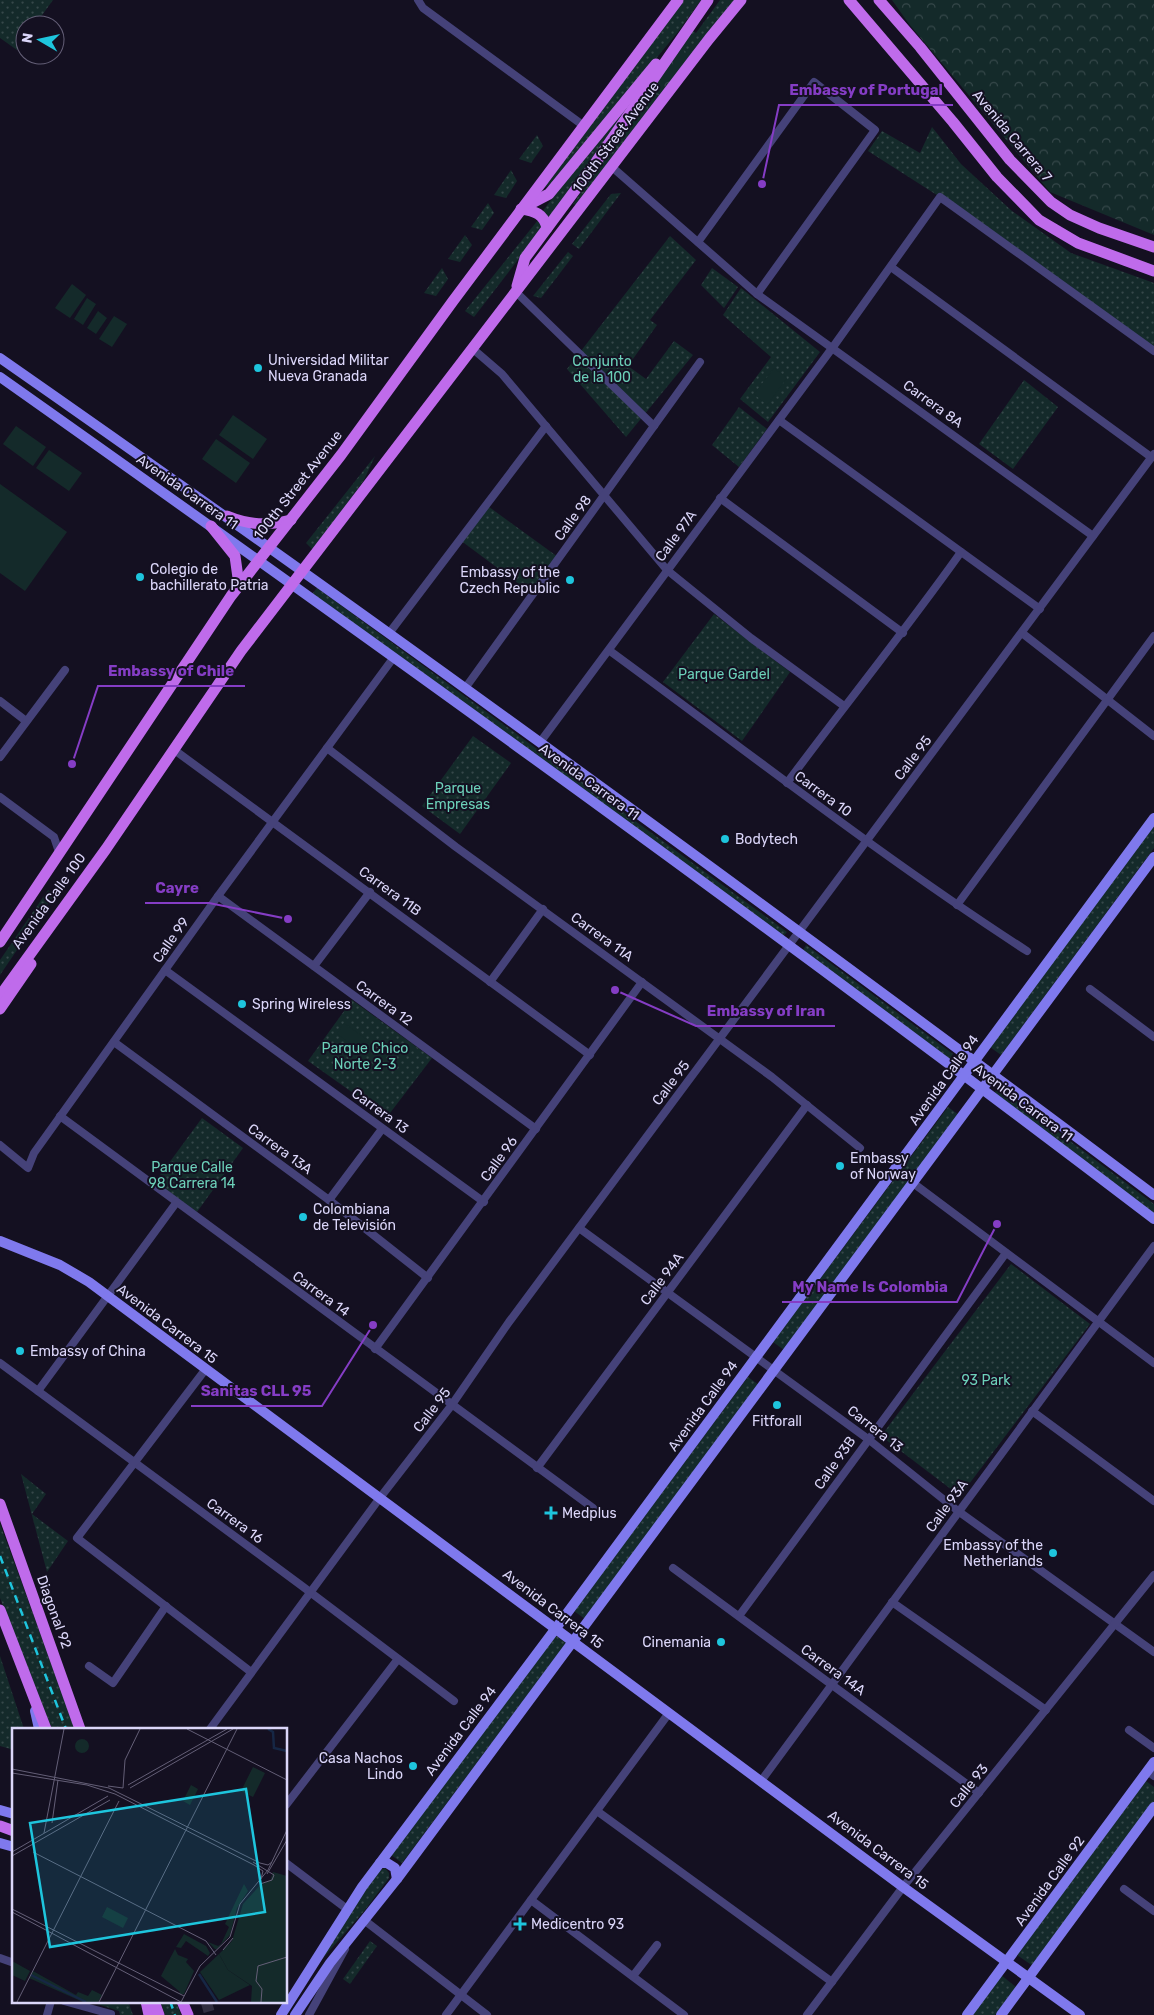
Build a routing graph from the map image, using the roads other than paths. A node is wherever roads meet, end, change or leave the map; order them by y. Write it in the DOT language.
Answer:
graph roads {
  1 [pos="418,0"];
  2 [pos="678,0"];
  3 [pos="708,0"];
  4 [pos="741,0"];
  5 [pos="849,0"];
  6 [pos="883,2"];
  7 [pos="690,25"];
  8 [pos="584,126"];
  9 [pos="612,167"];
  10 [pos="564,206"];
  11 [pos="521,209"];
  12 [pos="547,228"];
  13 [pos="563,231"];
  14 [pos="698,242"];
  15 [pos="1154,246"];
  16 [pos="891,267"];
  17 [pos="1154,271"];
  18 [pos="516,292"];
  19 [pos="757,294"];
  20 [pos="833,347"];
  21 [pos="473,349"];
  22 [pos="1154,351"];
  23 [pos="0,358"];
  24 [pos="700,362"];
  25 [pos="0,377"];
  26 [pos="779,420"];
  27 [pos="546,426"];
  28 [pos="654,426"];
  29 [pos="1153,456"];
  30 [pos="604,496"];
  31 [pos="720,498"];
  32 [pos="227,516"];
  33 [pos="291,520"];
  34 [pos="211,526"];
  35 [pos="1094,536"];
  36 [pos="269,547"];
  37 [pos="961,552"];
  38 [pos="259,560"];
  39 [pos="303,570"];
  40 [pos="667,570"];
  41 [pos="293,584"];
  42 [pos="239,585"];
  43 [pos="1040,610"];
  44 [pos="390,632"];
  45 [pos="1022,633"];
  46 [pos="902,634"];
  47 [pos="1154,636"];
  48 [pos="610,651"];
  49 [pos="394,657"];
  50 [pos="65,670"];
  51 [pos="466,687"];
  52 [pos="1107,700"];
  53 [pos="0,701"];
  54 [pos="844,706"];
  55 [pos="26,721"];
  56 [pos="1154,736"];
  57 [pos="541,741"];
  58 [pos="327,748"];
  59 [pos="173,749"];
  60 [pos="0,757"];
  61 [pos="787,783"];
  62 [pos="0,797"];
  63 [pos="1154,818"];
  64 [pos="274,821"];
  65 [pos="867,840"];
  66 [pos="59,844"];
  67 [pos="106,849"];
  68 [pos="1154,856"];
  69 [pos="370,892"];
  70 [pos="218,896"];
  71 [pos="957,905"];
  72 [pos="543,909"];
  73 [pos="799,931"];
  74 [pos="2,939"];
  75 [pos="788,946"];
  76 [pos="1028,951"];
  77 [pos="314,966"];
  78 [pos="165,970"];
  79 [pos="490,982"];
  80 [pos="642,982"];
  81 [pos="1090,989"];
  82 [pos="0,996"];
  83 [pos="0,1009"];
  84 [pos="1154,1037"];
  85 [pos="719,1040"];
  86 [pos="114,1042"];
  87 [pos="590,1055"];
  88 [pos="975,1061"];
  89 [pos="993,1074"];
  90 [pos="964,1075"];
  91 [pos="982,1088"];
  92 [pos="807,1105"];
  93 [pos="60,1116"];
  94 [pos="382,1129"];
  95 [pos="536,1129"];
  96 [pos="0,1145"];
  97 [pos="860,1148"];
  98 [pos="912,1183"];
  99 [pos="1154,1195"];
  100 [pos="329,1200"];
  101 [pos="484,1202"];
  102 [pos="176,1204"];
  103 [pos="1154,1219"];
  104 [pos="579,1228"];
  105 [pos="0,1241"];
  106 [pos="1154,1246"];
  107 [pos="1006,1253"];
  108 [pos="428,1278"];
  109 [pos="668,1292"];
  110 [pos="108,1296"];
  111 [pos="1098,1321"];
  112 [pos="375,1350"];
  113 [pos="757,1356"];
  114 [pos="0,1363"];
  115 [pos="1154,1363"];
  116 [pos="205,1370"];
  117 [pos="775,1370"];
  118 [pos="38,1391"];
  119 [pos="452,1406"];
  120 [pos="1032,1411"];
  121 [pos="868,1439"];
  122 [pos="135,1463"];
  123 [pos="536,1468"];
  124 [pos="379,1498"];
  125 [pos="1154,1500"];
  126 [pos="0,1504"];
  127 [pos="593,1508"];
  128 [pos="958,1511"];
  129 [pos="673,1568"];
  130 [pos="1154,1575"];
  131 [pos="310,1592"];
  132 [pos="892,1602"];
  133 [pos="166,1606"];
  134 [pos="0,1610"];
  135 [pos="739,1616"];
  136 [pos="1115,1624"];
  137 [pos="556,1628"];
  138 [pos="574,1642"];
  139 [pos="1154,1652"];
  140 [pos="398,1658"];
  141 [pos="89,1666"];
  142 [pos="252,1672"];
  143 [pos="831,1684"];
  144 [pos="64,1685"];
  145 [pos="33,1697"];
  146 [pos="454,1701"];
  147 [pos="1046,1710"];
  148 [pos="669,1713"];
  149 [pos="39,1728"];
  150 [pos="46,1728"];
  151 [pos="80,1728"];
  152 [pos="88,1728"];
  153 [pos="211,1728"];
  154 [pos="1129,1730"];
  155 [pos="1154,1748"];
  156 [pos="1154,1762"];
  157 [pos="1151,1773"];
  158 [pos="761,1781"];
  159 [pos="979,1793"];
  160 [pos="288,1802"];
  161 [pos="1154,1807"];
  162 [pos="597,1810"];
  163 [pos="0,1826"];
  164 [pos="12,1830"];
  165 [pos="380,1863"];
  166 [pos="288,1864"];
  167 [pos="397,1879"];
  168 [pos="903,1886"];
  169 [pos="1124,1889"];
  170 [pos="531,1900"];
  171 [pos="347,1908"];
  172 [pos="1154,1911"];
  173 [pos="364,1920"];
  174 [pos="352,1936"];
  175 [pos="657,1944"];
  176 [pos="0,1958"];
  177 [pos="12,1962"];
  178 [pos="1007,1962"];
  179 [pos="633,1976"];
  180 [pos="1029,1978"];
  181 [pos="832,1982"];
  182 [pos="460,1995"];
  183 [pos="51,2002"];
  184 [pos="68,2002"];
  185 [pos="146,2002"];
  186 [pos="154,2002"];
  187 [pos="182,2002"];
  188 [pos="111,2014"];
  189 [pos="47,2015"];
  190 [pos="149,2015"];
  191 [pos="159,2015"];
  192 [pos="188,2015"];
  193 [pos="281,2015"];
  194 [pos="295,2015"];
  195 [pos="309,2015"];
  196 [pos="446,2015"];
  197 [pos="486,2015"];
  198 [pos="684,2015"];
  199 [pos="807,2015"];
  200 [pos="967,2015"];
  201 [pos="1001,2015"];
  202 [pos="1080,2015"];
  1 -- 8 [label="street"];
  2 -- 8 [label="main road, 100th Street Avenue"];
  3 -- 7 [label="main road"];
  4 -- 9 [label="main road, 100th Street Avenue"];
  5 -- 17 [label="main road"];
  6 -- 15 [label="main road, Avenida Carrera 7"];
  7 -- 10 [label="main road"];
  7 -- 11 [label="main road, 100th Street Avenue"];
  8 -- 11 [label="main road, 100th Street Avenue"];
  9 -- 13 [label="main road, 100th Street Avenue"];
  9 -- 14 [label="street, Carrera 8A"];
  10 -- 12 [label="main road, 100th Street Avenue"];
  10 -- 13 [label="main road"];
  11 -- 12 [label="main road"];
  11 -- 33 [label="main road, 100th Street Avenue"];
  12 -- 18 [label="main road, 100th Street Avenue"];
  13 -- 18 [label="main road, 100th Street Avenue"];
  14 -- 19 [label="street, Carrera 8A"];
  14 -- 19 [label="street"];
  16 -- 20 [label="street, Calle 97A"];
  16 -- 22 [label="street, Calle 97A"];
  16 -- 29 [label="street"];
  18 -- 21 [label="main road, 100th Street Avenue"];
  18 -- 28 [label="street"];
  19 -- 20 [label="street, Carrera 8A"];
  20 -- 26 [label="street, Calle 97A"];
  20 -- 35 [label="street, Carrera 8A"];
  21 -- 27 [label="street"];
  21 -- 39 [label="main road, 100th Street Avenue"];
  23 -- 32 [label="main road, Avenida Carrera 11"];
  24 -- 28 [label="street, Calle 98"];
  25 -- 34 [label="main road, Avenida Carrera 11"];
  26 -- 31 [label="street, Calle 97A"];
  26 -- 37 [label="street"];
  27 -- 30 [label="street"];
  27 -- 44 [label="street"];
  28 -- 30 [label="street, Calle 98"];
  29 -- 35 [label="street, Calle 95"];
  30 -- 40 [label="street"];
  30 -- 51 [label="street, Calle 98"];
  31 -- 40 [label="street, Calle 97A"];
  31 -- 46 [label="street"];
  32 -- 33 [label="main road"];
  32 -- 36 [label="main road, Avenida Carrera 11"];
  33 -- 36 [label="main road, 100th Street Avenue"];
  34 -- 38 [label="main road, Avenida Carrera 11"];
  34 -- 42 [label="main road"];
  35 -- 43 [label="street, Calle 95"];
  36 -- 38 [label="main road, 100th Street Avenue"];
  36 -- 39 [label="main road, Avenida Carrera 11"];
  37 -- 43 [label="street"];
  37 -- 46 [label="street"];
  38 -- 41 [label="main road, Avenida Carrera 11"];
  38 -- 42 [label="main road, 100th Street Avenue"];
  39 -- 41 [label="main road, 100th Street Avenue"];
  39 -- 44 [label="main road, Avenida Carrera 11"];
  40 -- 48 [label="street, Calle 97A"];
  40 -- 54 [label="street"];
  41 -- 49 [label="main road, Avenida Carrera 11"];
  41 -- 59 [label="main road, 100th Street Avenue"];
  42 -- 66 [label="main road, 100th Street Avenue"];
  43 -- 45 [label="street, Calle 95"];
  44 -- 51 [label="main road, Avenida Carrera 11"];
  45 -- 52 [label="street"];
  45 -- 65 [label="street, Calle 95"];
  46 -- 54 [label="street"];
  47 -- 52 [label="street"];
  48 -- 57 [label="street, Calle 97A"];
  48 -- 61 [label="street, Carrera 10"];
  49 -- 58 [label="street, Calle 99"];
  49 -- 75 [label="main road, Avenida Carrera 11"];
  50 -- 55 [label="street"];
  51 -- 57 [label="main road, Avenida Carrera 11"];
  52 -- 56 [label="street"];
  52 -- 71 [label="street"];
  53 -- 55 [label="street"];
  54 -- 61 [label="street"];
  55 -- 60 [label="street"];
  57 -- 73 [label="main road, Avenida Carrera 11"];
  58 -- 64 [label="street, Calle 99"];
  58 -- 72 [label="street, Carrera 11A"];
  59 -- 64 [label="street, Carrera 11B"];
  59 -- 67 [label="main road, 100th Street Avenue"];
  61 -- 65 [label="street, Carrera 10"];
  62 -- 66 [label="street"];
  63 -- 88 [label="main road, Avenida Calle 94"];
  64 -- 69 [label="street, Carrera 11B"];
  64 -- 70 [label="street, Calle 99"];
  65 -- 71 [label="street, Carrera 10"];
  65 -- 73 [label="street, Calle 95"];
  66 -- 74 [label="main road, Avenida Calle 100"];
  67 -- 82 [label="main road, Avenida Calle 100"];
  67 -- 83 [label="main road"];
  68 -- 89 [label="main road"];
  69 -- 77 [label="street"];
  69 -- 79 [label="street, Carrera 11B"];
  70 -- 77 [label="street, Carrera 12"];
  70 -- 78 [label="street, Calle 99"];
  71 -- 76 [label="street, Carrera 10"];
  72 -- 79 [label="street"];
  72 -- 80 [label="street, Carrera 11A"];
  73 -- 75 [label="street, Calle 95"];
  73 -- 88 [label="main road, Avenida Carrera 11"];
  75 -- 85 [label="street, Calle 95"];
  75 -- 90 [label="main road, Avenida Carrera 11"];
  77 -- 95 [label="street, Carrera 12"];
  78 -- 86 [label="street, Calle 99"];
  78 -- 94 [label="street, Carrera 13"];
  79 -- 87 [label="street, Carrera 11B"];
  80 -- 85 [label="street, Carrera 11A"];
  80 -- 87 [label="street, Calle 96"];
  81 -- 84 [label="street"];
  85 -- 92 [label="street, Carrera 11A"];
  85 -- 104 [label="street, Calle 95"];
  86 -- 93 [label="street, Calle 99"];
  86 -- 100 [label="street, Carrera 13A"];
  87 -- 95 [label="street, Calle 96"];
  88 -- 89 [label="main road, Avenida Carrera 11"];
  88 -- 90 [label="main road, Avenida Calle 94"];
  89 -- 91 [label="main road"];
  89 -- 99 [label="main road, Avenida Carrera 11"];
  90 -- 91 [label="main road, Avenida Carrera 11"];
  90 -- 113 [label="main road, Avenida Calle 94"];
  91 -- 98 [label="main road"];
  91 -- 103 [label="main road, Avenida Carrera 11"];
  92 -- 97 [label="street, Carrera 11A"];
  92 -- 109 [label="street, Calle 94A"];
  93 -- 96 [label="street, Calle 99"];
  93 -- 102 [label="street, Carrera 14"];
  94 -- 100 [label="street"];
  94 -- 101 [label="street, Carrera 13"];
  95 -- 101 [label="street, Calle 96"];
  98 -- 107 [label="street"];
  98 -- 117 [label="main road"];
  100 -- 108 [label="street, Carrera 13A"];
  101 -- 108 [label="street, Calle 96"];
  102 -- 110 [label="street"];
  102 -- 112 [label="street, Carrera 14"];
  104 -- 109 [label="street, Carrera 13"];
  104 -- 119 [label="street, Calle 95"];
  105 -- 110 [label="main road, Avenida Carrera 15"];
  106 -- 111 [label="street, Calle 93A"];
  107 -- 111 [label="street"];
  107 -- 121 [label="street, Calle 93B"];
  108 -- 112 [label="street, Calle 96"];
  109 -- 113 [label="street, Carrera 13"];
  109 -- 123 [label="street, Calle 94A"];
  110 -- 116 [label="main road, Avenida Carrera 15"];
  110 -- 118 [label="street"];
  111 -- 115 [label="street"];
  111 -- 120 [label="street, Calle 93A"];
  112 -- 119 [label="street, Carrera 14"];
  113 -- 117 [label="street, Carrera 13"];
  113 -- 137 [label="main road, Avenida Calle 94"];
  114 -- 118 [label="street, Carrera 16"];
  116 -- 122 [label="street"];
  116 -- 124 [label="main road, Avenida Carrera 15"];
  117 -- 121 [label="street, Carrera 13"];
  117 -- 138 [label="main road"];
  118 -- 122 [label="street, Carrera 16"];
  119 -- 123 [label="street, Carrera 14"];
  119 -- 124 [label="street, Calle 95"];
  120 -- 125 [label="street"];
  120 -- 128 [label="street, Calle 93A"];
  121 -- 128 [label="street, Carrera 13"];
  121 -- 135 [label="street, Calle 93B"];
  122 -- 131 [label="street, Carrera 16"];
  122 -- 133 [label="street"];
  123 -- 127 [label="street, Carrera 14"];
  124 -- 131 [label="street, Calle 95"];
  124 -- 137 [label="main road, Avenida Carrera 15"];
  126 -- 144 [label="main road, Diagonal 92"];
  128 -- 132 [label="street, Calle 93A"];
  128 -- 136 [label="street, Carrera 13"];
  129 -- 135 [label="street, Carrera 14A"];
  130 -- 136 [label="street, Calle 93"];
  131 -- 140 [label="street, Carrera 16"];
  131 -- 142 [label="street, Calle 95"];
  132 -- 143 [label="street, Calle 93A"];
  132 -- 147 [label="street"];
  133 -- 141 [label="street"];
  133 -- 142 [label="street"];
  134 -- 145 [label="main road"];
  135 -- 143 [label="street, Carrera 14A"];
  136 -- 139 [label="street, Carrera 13"];
  136 -- 147 [label="street, Calle 93"];
  137 -- 138 [label="main road, Avenida Carrera 15"];
  137 -- 165 [label="main road, Avenida Calle 94"];
  138 -- 148 [label="main road, Avenida Carrera 15"];
  138 -- 167 [label="main road"];
  140 -- 146 [label="street, Carrera 16"];
  140 -- 160 [label="street"];
  142 -- 153 [label="street, Calle 95"];
  143 -- 158 [label="street, Calle 93A"];
  143 -- 159 [label="street, Carrera 14A"];
  144 -- 151 [label="main road, Diagonal 92"];
  144 -- 152 [label="main road"];
  145 -- 149 [label="main road"];
  145 -- 150 [label="main road"];
  147 -- 159 [label="street, Calle 93"];
  148 -- 158 [label="main road, Avenida Carrera 15"];
  148 -- 162 [label="street"];
  154 -- 155 [label="street"];
  156 -- 157 [label="main road, Avenida Calle 92"];
  157 -- 178 [label="main road, Avenida Calle 92"];
  158 -- 168 [label="main road, Avenida Carrera 15"];
  159 -- 168 [label="street, Calle 93"];
  161 -- 180 [label="main road"];
  162 -- 170 [label="street"];
  162 -- 181 [label="street"];
  163 -- 164 [label="main road"];
  165 -- 167 [label="main road"];
  165 -- 171 [label="main road, Avenida Calle 94"];
  166 -- 171 [label="street"];
  167 -- 173 [label="main road"];
  168 -- 178 [label="main road, Avenida Carrera 15"];
  168 -- 181 [label="street, Calle 93"];
  169 -- 172 [label="street"];
  170 -- 179 [label="street"];
  170 -- 182 [label="street"];
  171 -- 193 [label="main road, Avenida Calle 94"];
  173 -- 174 [label="main road"];
  173 -- 182 [label="street"];
  174 -- 194 [label="main road"];
  174 -- 195 [label="street"];
  175 -- 179 [label="street"];
  176 -- 177 [label="street"];
  178 -- 180 [label="main road, Avenida Carrera 15"];
  178 -- 200 [label="main road, Avenida Calle 92"];
  179 -- 198 [label="street"];
  180 -- 201 [label="main road"];
  180 -- 202 [label="main road, Avenida Carrera 15"];
  181 -- 199 [label="street, Calle 93"];
  182 -- 196 [label="street"];
  182 -- 197 [label="street"];
  183 -- 189 [label="street"];
  184 -- 188 [label="street"];
  185 -- 190 [label="main road"];
  186 -- 191 [label="main road"];
  187 -- 192 [label="main road"];
}
